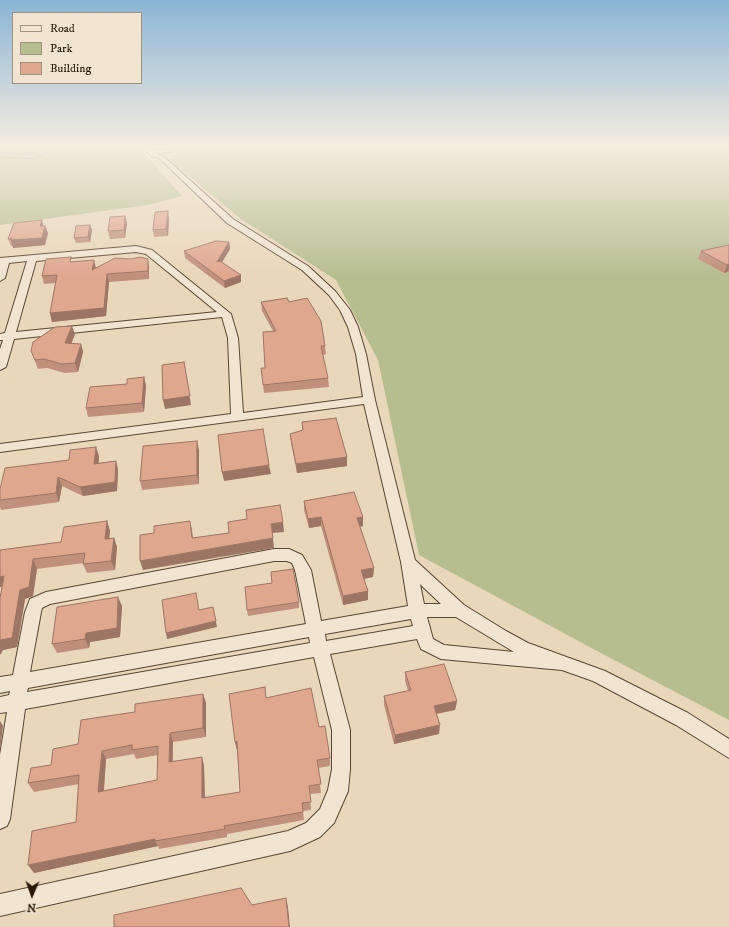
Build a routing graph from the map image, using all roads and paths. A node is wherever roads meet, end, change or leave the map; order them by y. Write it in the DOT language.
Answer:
graph roads {
  1 [pos="196,189"];
  2 [pos="32,259"];
  3 [pos="3,261"];
  4 [pos="0,278"];
  5 [pos="226,314"];
  6 [pos="4,337"];
  7 [pos="0,367"];
  8 [pos="369,400"];
  9 [pos="237,416"];
  10 [pos="0,448"];
  11 [pos="408,562"];
  12 [pos="458,610"];
  13 [pos="417,611"];
  14 [pos="422,631"];
  15 [pos="318,639"];
  16 [pos="561,663"];
  17 [pos="20,682"];
  18 [pos="0,685"];
  19 [pos="18,701"];
  20 [pos="0,705"];
  21 [pos="729,749"];
  22 [pos="0,819"];
  23 [pos="0,905"];
  1 -- 8 [label="street"];
  2 -- 3 [label="street"];
  2 -- 5 [label="street"];
  2 -- 6 [label="street"];
  3 -- 4 [label="street"];
  5 -- 6 [label="street"];
  5 -- 9 [label="street"];
  6 -- 7 [label="street"];
  8 -- 9 [label="street"];
  8 -- 11 [label="street"];
  9 -- 10 [label="street"];
  11 -- 12 [label="street"];
  11 -- 13 [label="street"];
  12 -- 13 [label="street"];
  12 -- 16 [label="street"];
  13 -- 14 [label="street"];
  13 -- 15 [label="street"];
  14 -- 15 [label="street"];
  14 -- 16 [label="street"];
  15 -- 17 [label="street"];
  15 -- 17 [label="street"];
  15 -- 19 [label="street"];
  15 -- 23 [label="street"];
  16 -- 21 [label="street"];
  17 -- 18 [label="street"];
  17 -- 19 [label="street"];
  19 -- 20 [label="street"];
  19 -- 22 [label="street"];
}
